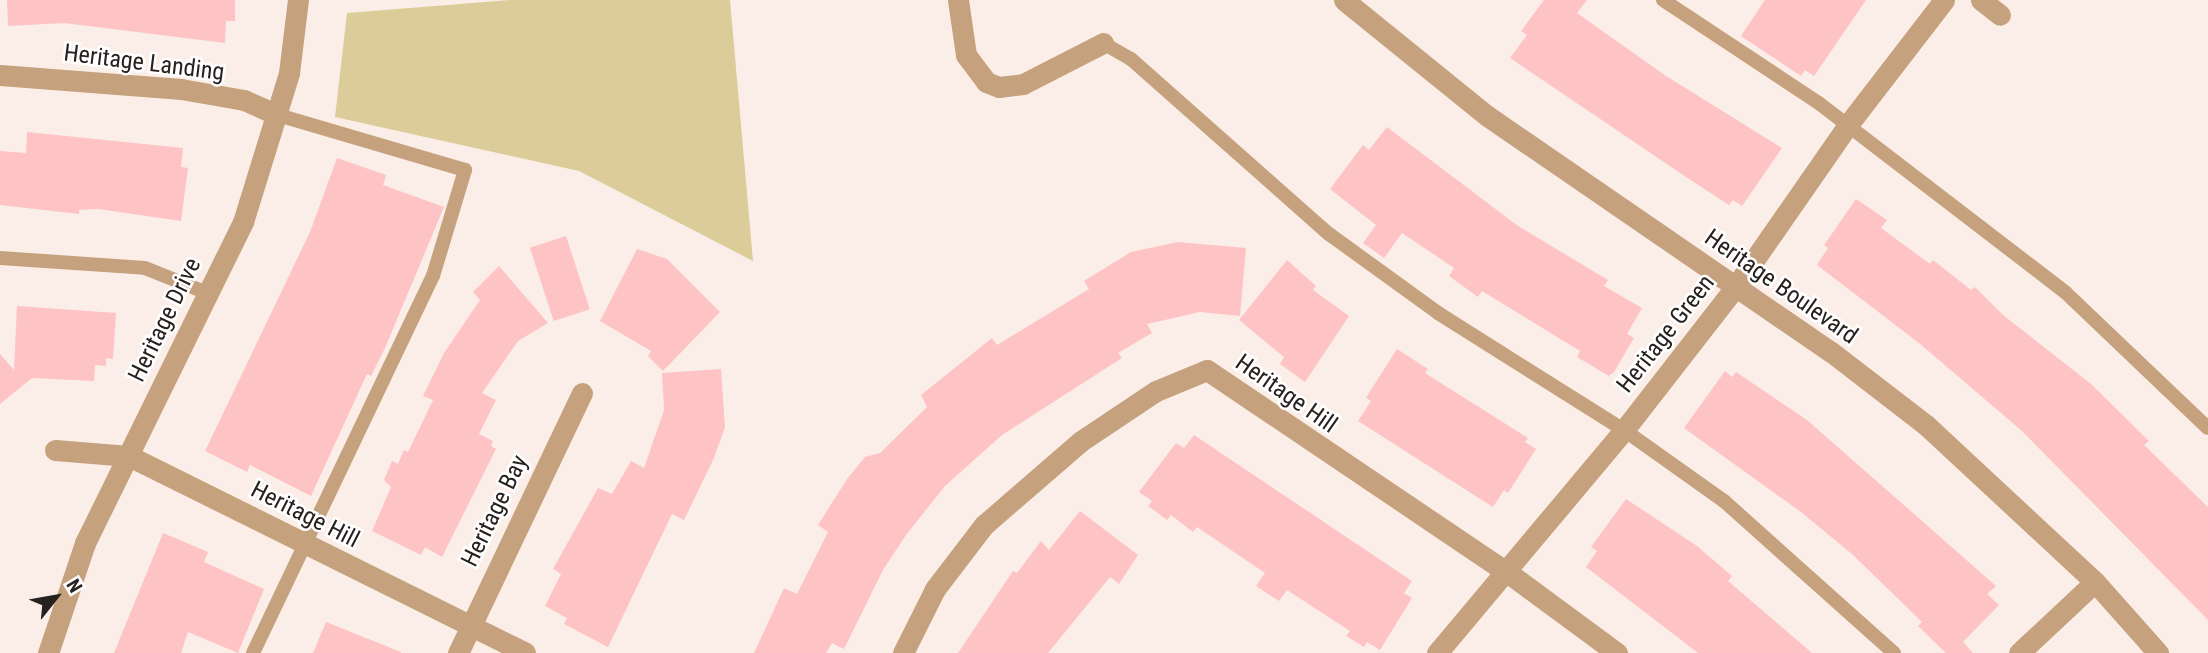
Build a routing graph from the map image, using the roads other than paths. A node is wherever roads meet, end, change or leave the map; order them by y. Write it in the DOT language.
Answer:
graph roads {
  1 [pos="298,0"];
  2 [pos="958,0"];
  3 [pos="1344,0"];
  4 [pos="1663,0"];
  5 [pos="1944,0"];
  6 [pos="1981,0"];
  7 [pos="2000,15"];
  8 [pos="1104,43"];
  9 [pos="0,75"];
  10 [pos="278,115"];
  11 [pos="1847,126"];
  12 [pos="0,258"];
  13 [pos="1736,286"];
  14 [pos="208,293"];
  15 [pos="582,393"];
  16 [pos="2208,428"];
  17 [pos="1624,430"];
  18 [pos="55,450"];
  19 [pos="129,456"];
  20 [pos="306,545"];
  21 [pos="1507,572"];
  22 [pos="2095,582"];
  23 [pos="468,625"];
  24 [pos="48,653"];
  25 [pos="253,653"];
  26 [pos="458,653"];
  27 [pos="525,653"];
  28 [pos="903,653"];
  29 [pos="1437,653"];
  30 [pos="1617,653"];
  31 [pos="1894,653"];
  32 [pos="2019,653"];
  33 [pos="2158,653"];
  1 -- 10 [label="street, Heritage Drive"];
  2 -- 8 [label="street"];
  3 -- 13 [label="street, Heritage Boulevard"];
  4 -- 11 [label="lane"];
  5 -- 11 [label="street, Heritage Green"];
  6 -- 7 [label="street"];
  8 -- 17 [label="lane"];
  9 -- 10 [label="street, Heritage Landing"];
  10 -- 14 [label="street, Heritage Drive"];
  10 -- 20 [label="lane"];
  11 -- 13 [label="street, Heritage Green"];
  11 -- 16 [label="lane"];
  12 -- 14 [label="lane"];
  13 -- 17 [label="street, Heritage Green"];
  13 -- 22 [label="street, Heritage Boulevard"];
  14 -- 19 [label="street, Heritage Drive"];
  15 -- 23 [label="street, Heritage Bay"];
  17 -- 21 [label="street, Heritage Green"];
  17 -- 31 [label="lane"];
  18 -- 19 [label="street, Heritage Hill"];
  19 -- 20 [label="street, Heritage Hill"];
  19 -- 24 [label="street, Heritage Drive"];
  20 -- 23 [label="street, Heritage Hill"];
  20 -- 25 [label="lane"];
  21 -- 28 [label="street, Heritage Hill"];
  21 -- 29 [label="street, Heritage Green"];
  21 -- 30 [label="street, Heritage Hill"];
  22 -- 32 [label="street"];
  22 -- 33 [label="street, Heritage Boulevard"];
  23 -- 26 [label="street, Heritage Bay"];
  23 -- 27 [label="street, Heritage Hill"];
}
